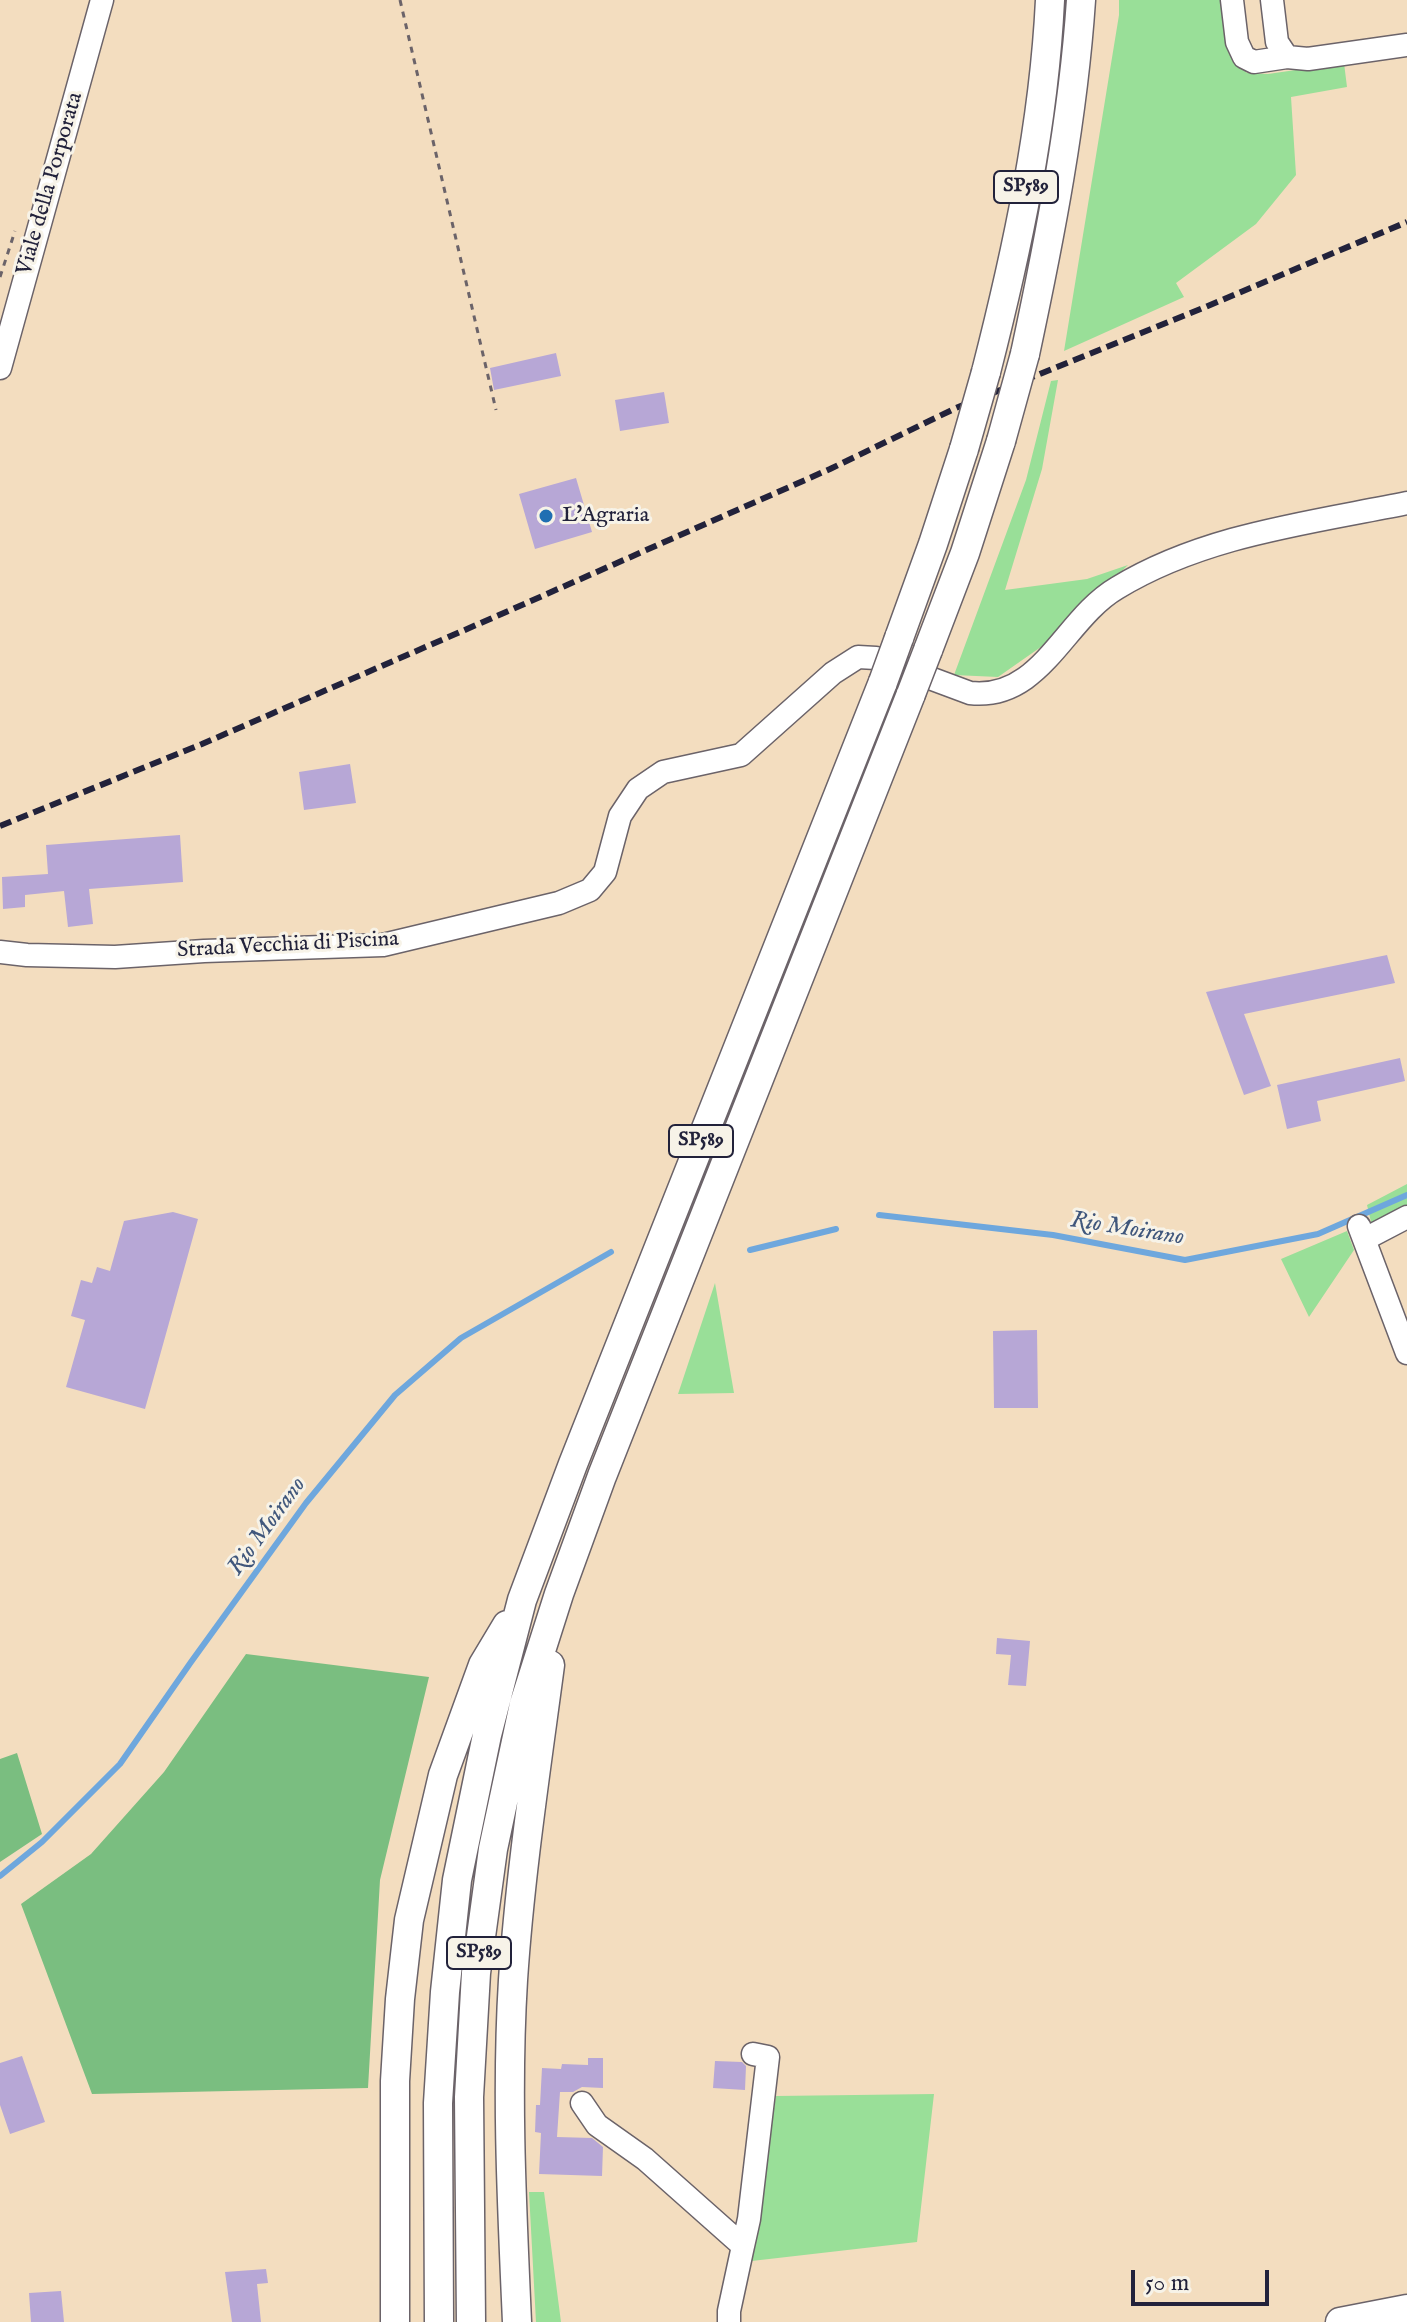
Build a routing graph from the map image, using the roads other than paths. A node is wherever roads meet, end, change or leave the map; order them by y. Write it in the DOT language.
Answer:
graph roads {
  1 [pos="102,0"];
  2 [pos="1050,0"];
  3 [pos="1081,0"];
  4 [pos="1232,0"];
  5 [pos="1272,0"];
  6 [pos="1407,45"];
  7 [pos="1287,57"];
  8 [pos="0,368"];
  9 [pos="1407,503"];
  10 [pos="0,952"];
  11 [pos="1407,1217"];
  12 [pos="1407,1353"];
  13 [pos="559,1594"];
  14 [pos="522,1600"];
  15 [pos="753,2054"];
  16 [pos="582,2103"];
  17 [pos="743,2246"];
  18 [pos="1407,2309"];
  19 [pos="395,2322"];
  20 [pos="439,2322"];
  21 [pos="471,2322"];
  22 [pos="517,2322"];
  23 [pos="729,2322"];
  24 [pos="1340,2322"];
  1 -- 8 [label="street, Viale della Porporata"];
  2 -- 14 [label="main road, SP589, bridge"];
  3 -- 13 [label="main road, SP589, bridge"];
  4 -- 7 [label="street"];
  5 -- 7 [label="street"];
  6 -- 7 [label="street"];
  9 -- 10 [label="street, Strada Vecchia di Piscina"];
  11 -- 12 [label="street"];
  13 -- 21 [label="main road, SP589"];
  13 -- 22 [label="main road"];
  14 -- 19 [label="main road"];
  14 -- 20 [label="main road, SP589"];
  15 -- 17 [label="street"];
  16 -- 17 [label="street"];
  17 -- 23 [label="street"];
  18 -- 24 [label="main road"];
}
